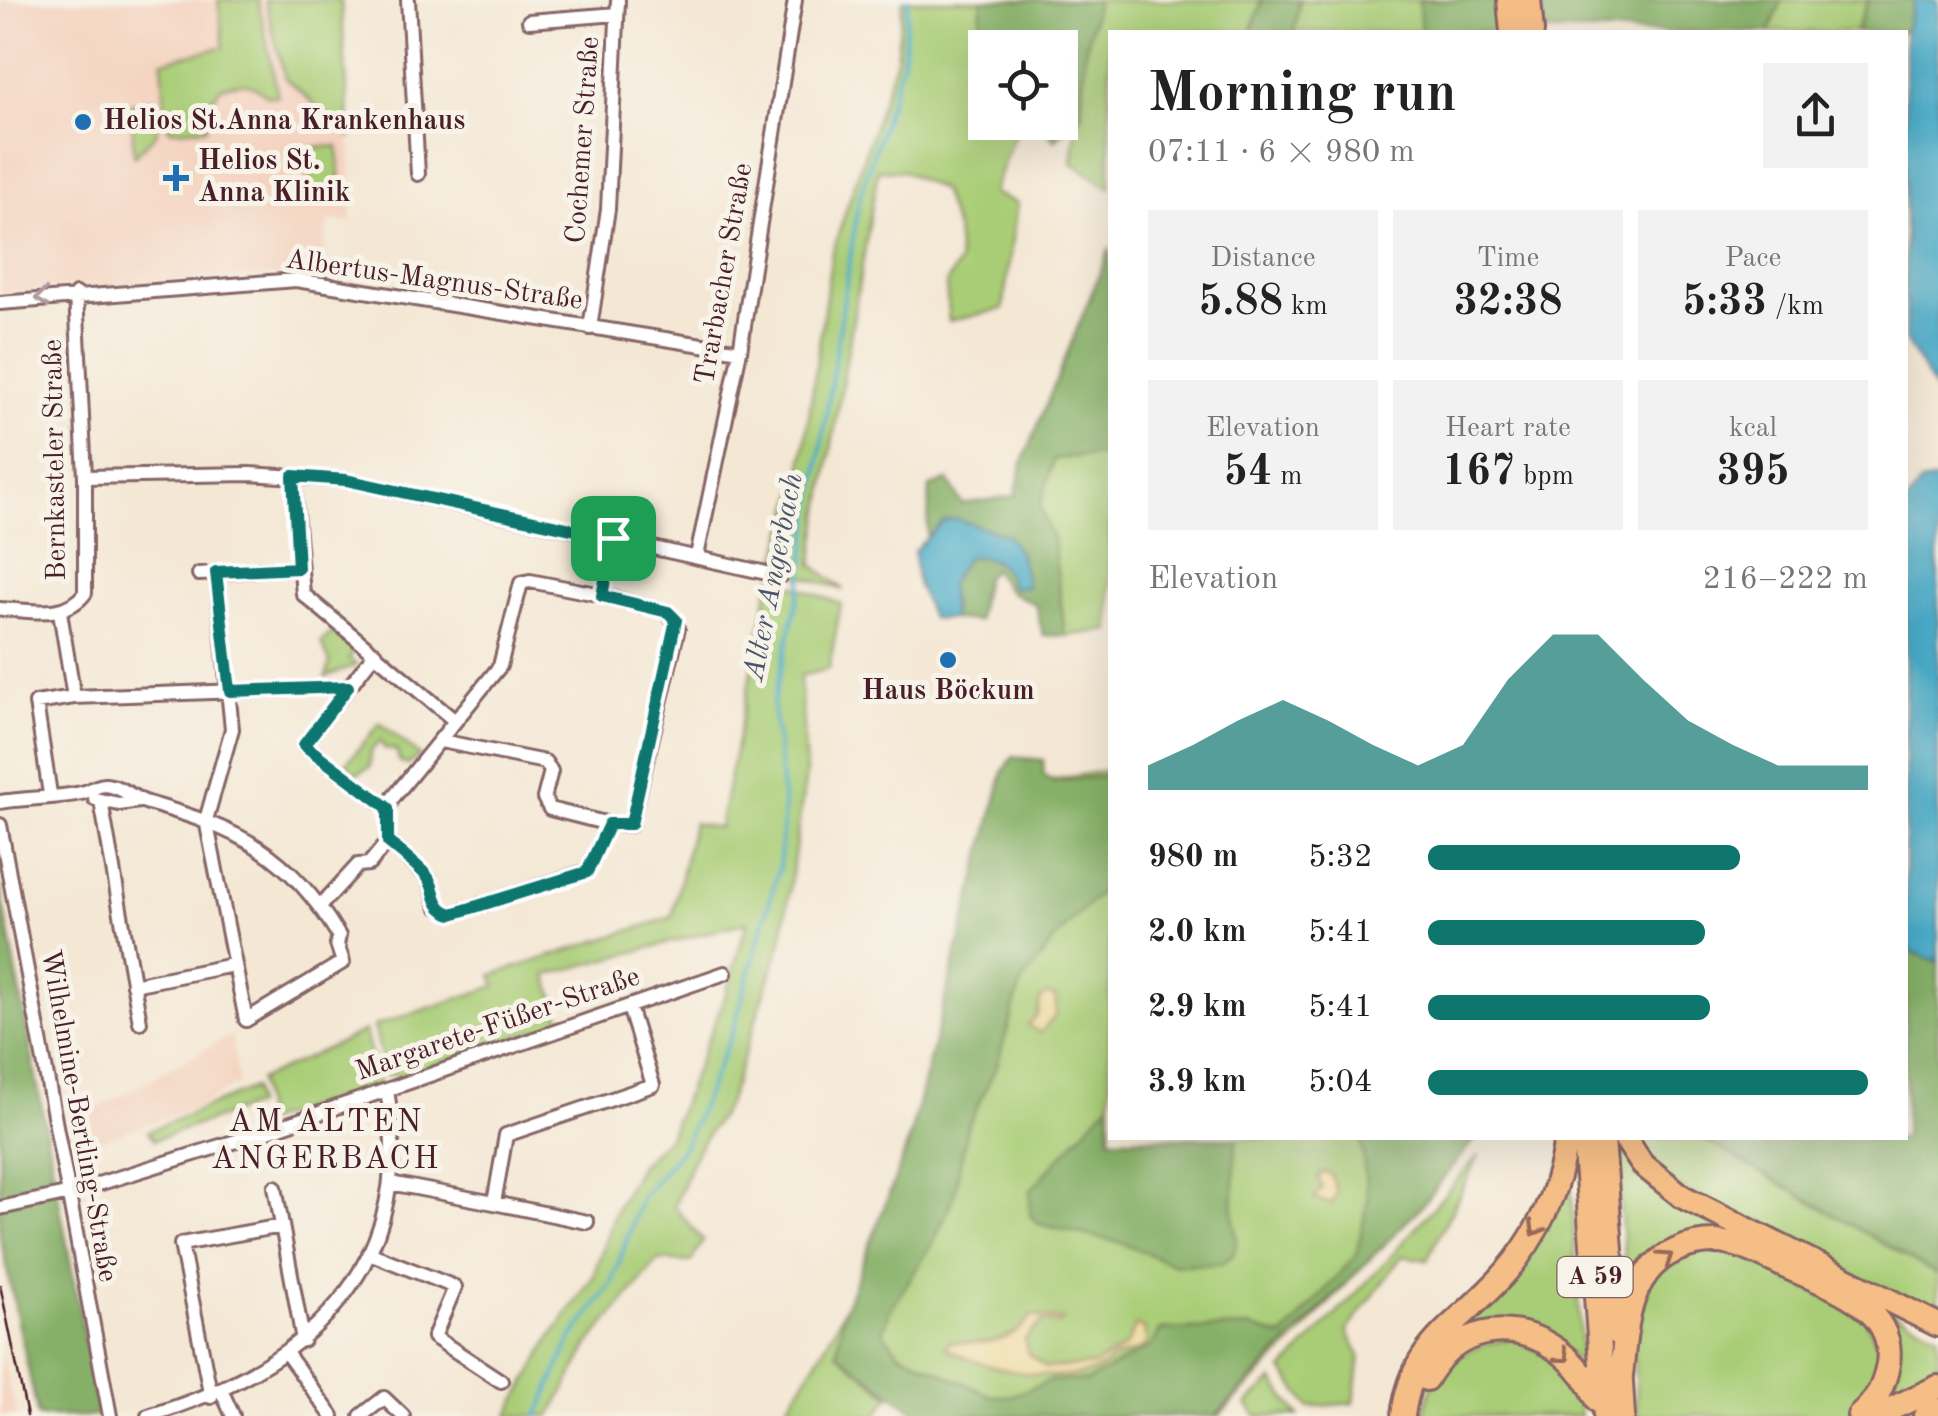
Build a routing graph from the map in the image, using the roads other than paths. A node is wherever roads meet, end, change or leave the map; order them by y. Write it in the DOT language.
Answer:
graph roads {
  1 [pos="408,0"];
  2 [pos="796,0"];
  3 [pos="1509,0"];
  4 [pos="1529,0"];
  5 [pos="617,7"];
  6 [pos="529,21"];
  7 [pos="1512,30"];
  8 [pos="1532,30"];
  9 [pos="418,174"];
  10 [pos="76,294"];
  11 [pos="4,302"];
  12 [pos="590,328"];
  13 [pos="740,352"];
  14 [pos="86,476"];
  15 [pos="293,476"];
  16 [pos="613,538"];
  17 [pos="697,556"];
  18 [pos="298,568"];
  19 [pos="216,572"];
  20 [pos="199,574"];
  21 [pos="780,576"];
  22 [pos="602,596"];
  23 [pos="0,610"];
  24 [pos="60,612"];
  25 [pos="375,653"];
  26 [pos="348,687"];
  27 [pos="230,691"];
  28 [pos="74,696"];
  29 [pos="455,722"];
  30 [pos="441,741"];
  31 [pos="86,792"];
  32 [pos="50,794"];
  33 [pos="101,801"];
  34 [pos="140,801"];
  35 [pos="0,802"];
  36 [pos="388,808"];
  37 [pos="206,820"];
  38 [pos="609,824"];
  39 [pos="0,825"];
  40 [pos="388,842"];
  41 [pos="321,906"];
  42 [pos="234,965"];
  43 [pos="725,973"];
  44 [pos="133,985"];
  45 [pos="629,1008"];
  46 [pos="140,1022"];
  47 [pos="386,1090"];
  48 [pos="1566,1140"];
  49 [pos="1584,1140"];
  50 [pos="1603,1140"];
  51 [pos="1627,1140"];
  52 [pos="390,1183"];
  53 [pos="275,1187"];
  54 [pos="66,1194"];
  55 [pos="494,1202"];
  56 [pos="0,1208"];
  57 [pos="587,1222"];
  58 [pos="282,1226"];
  59 [pos="369,1252"];
  60 [pos="1938,1325"];
  61 [pos="302,1340"];
  62 [pos="287,1354"];
  63 [pos="1620,1376"];
  64 [pos="502,1381"];
  65 [pos="1938,1388"];
  66 [pos="217,1394"];
  67 [pos="1938,1410"];
  68 [pos="110,1416"];
  69 [pos="148,1416"];
  70 [pos="233,1416"];
  71 [pos="332,1416"];
  72 [pos="361,1416"];
  73 [pos="403,1416"];
  74 [pos="1403,1416"];
  75 [pos="1416,1416"];
  76 [pos="1605,1416"];
  77 [pos="1623,1416"];
  78 [pos="1859,1416"];
  79 [pos="1876,1416"];
  80 [pos="1925,1416"];
  1 -- 9 [label="street"];
  2 -- 13 [label="street, Trarbacher Straße"];
  3 -- 7 [label="highway"];
  4 -- 8 [label="highway"];
  5 -- 6 [label="street, Cochemer Straße"];
  5 -- 12 [label="street, Cochemer Straße"];
  10 -- 11 [label="street, Albertus-Magnus-Straße, one-way"];
  10 -- 12 [label="street, Albertus-Magnus-Straße"];
  10 -- 14 [label="street, Bernkasteler Straße"];
  12 -- 13 [label="street, Albertus-Magnus-Straße"];
  13 -- 17 [label="street, Trarbacher Straße"];
  14 -- 15 [label="street"];
  14 -- 24 [label="street, Bernkasteler Straße"];
  15 -- 16 [label="street"];
  15 -- 18 [label="street"];
  16 -- 17 [label="street"];
  16 -- 22 [label="street"];
  17 -- 21 [label="street"];
  18 -- 19 [label="street"];
  18 -- 25 [label="street"];
  19 -- 20 [label="street"];
  19 -- 27 [label="street"];
  22 -- 29 [label="street"];
  22 -- 38 [label="street"];
  23 -- 24 [label="street, Bernkasteler Straße"];
  24 -- 28 [label="street"];
  25 -- 26 [label="street"];
  25 -- 29 [label="street"];
  26 -- 27 [label="street"];
  26 -- 36 [label="street"];
  27 -- 28 [label="street"];
  27 -- 37 [label="street"];
  28 -- 32 [label="street"];
  29 -- 30 [label="street"];
  30 -- 36 [label="street"];
  30 -- 38 [label="street"];
  31 -- 32 [label="street"];
  31 -- 33 [label="street"];
  31 -- 34 [label="street"];
  32 -- 35 [label="street"];
  33 -- 34 [label="street"];
  33 -- 44 [label="street"];
  34 -- 37 [label="street"];
  36 -- 40 [label="street"];
  37 -- 41 [label="street"];
  37 -- 42 [label="street"];
  38 -- 40 [label="street"];
  39 -- 54 [label="street, Wilhelmine-Bertling-Straße"];
  40 -- 41 [label="street"];
  41 -- 42 [label="street"];
  42 -- 44 [label="street"];
  43 -- 45 [label="street, Margarete-Füßer-Straße"];
  44 -- 46 [label="street"];
  45 -- 47 [label="street, Margarete-Füßer-Straße"];
  45 -- 55 [label="street"];
  47 -- 52 [label="street"];
  47 -- 54 [label="street, Margarete-Füßer-Straße"];
  48 -- 74 [label="highway, one-way"];
  49 -- 76 [label="highway, A 59"];
  50 -- 63 [label="highway, A 59"];
  51 -- 60 [label="highway"];
  52 -- 55 [label="street"];
  52 -- 59 [label="street"];
  53 -- 58 [label="street"];
  54 -- 56 [label="street, Margarete-Füßer-Straße"];
  54 -- 68 [label="street, Wilhelmine-Bertling-Straße"];
  55 -- 57 [label="street"];
  58 -- 61 [label="street"];
  58 -- 66 [label="street"];
  59 -- 61 [label="street"];
  59 -- 64 [label="street"];
  61 -- 62 [label="street"];
  62 -- 66 [label="street"];
  62 -- 71 [label="street"];
  63 -- 77 [label="highway, A 59"];
  63 -- 78 [label="highway, one-way"];
  65 -- 79 [label="highway"];
  66 -- 69 [label="street"];
  66 -- 70 [label="street"];
  67 -- 80 [label="highway"];
  72 -- 73 [label="street"];
  75 -- 76 [label="highway, one-way"];
}
